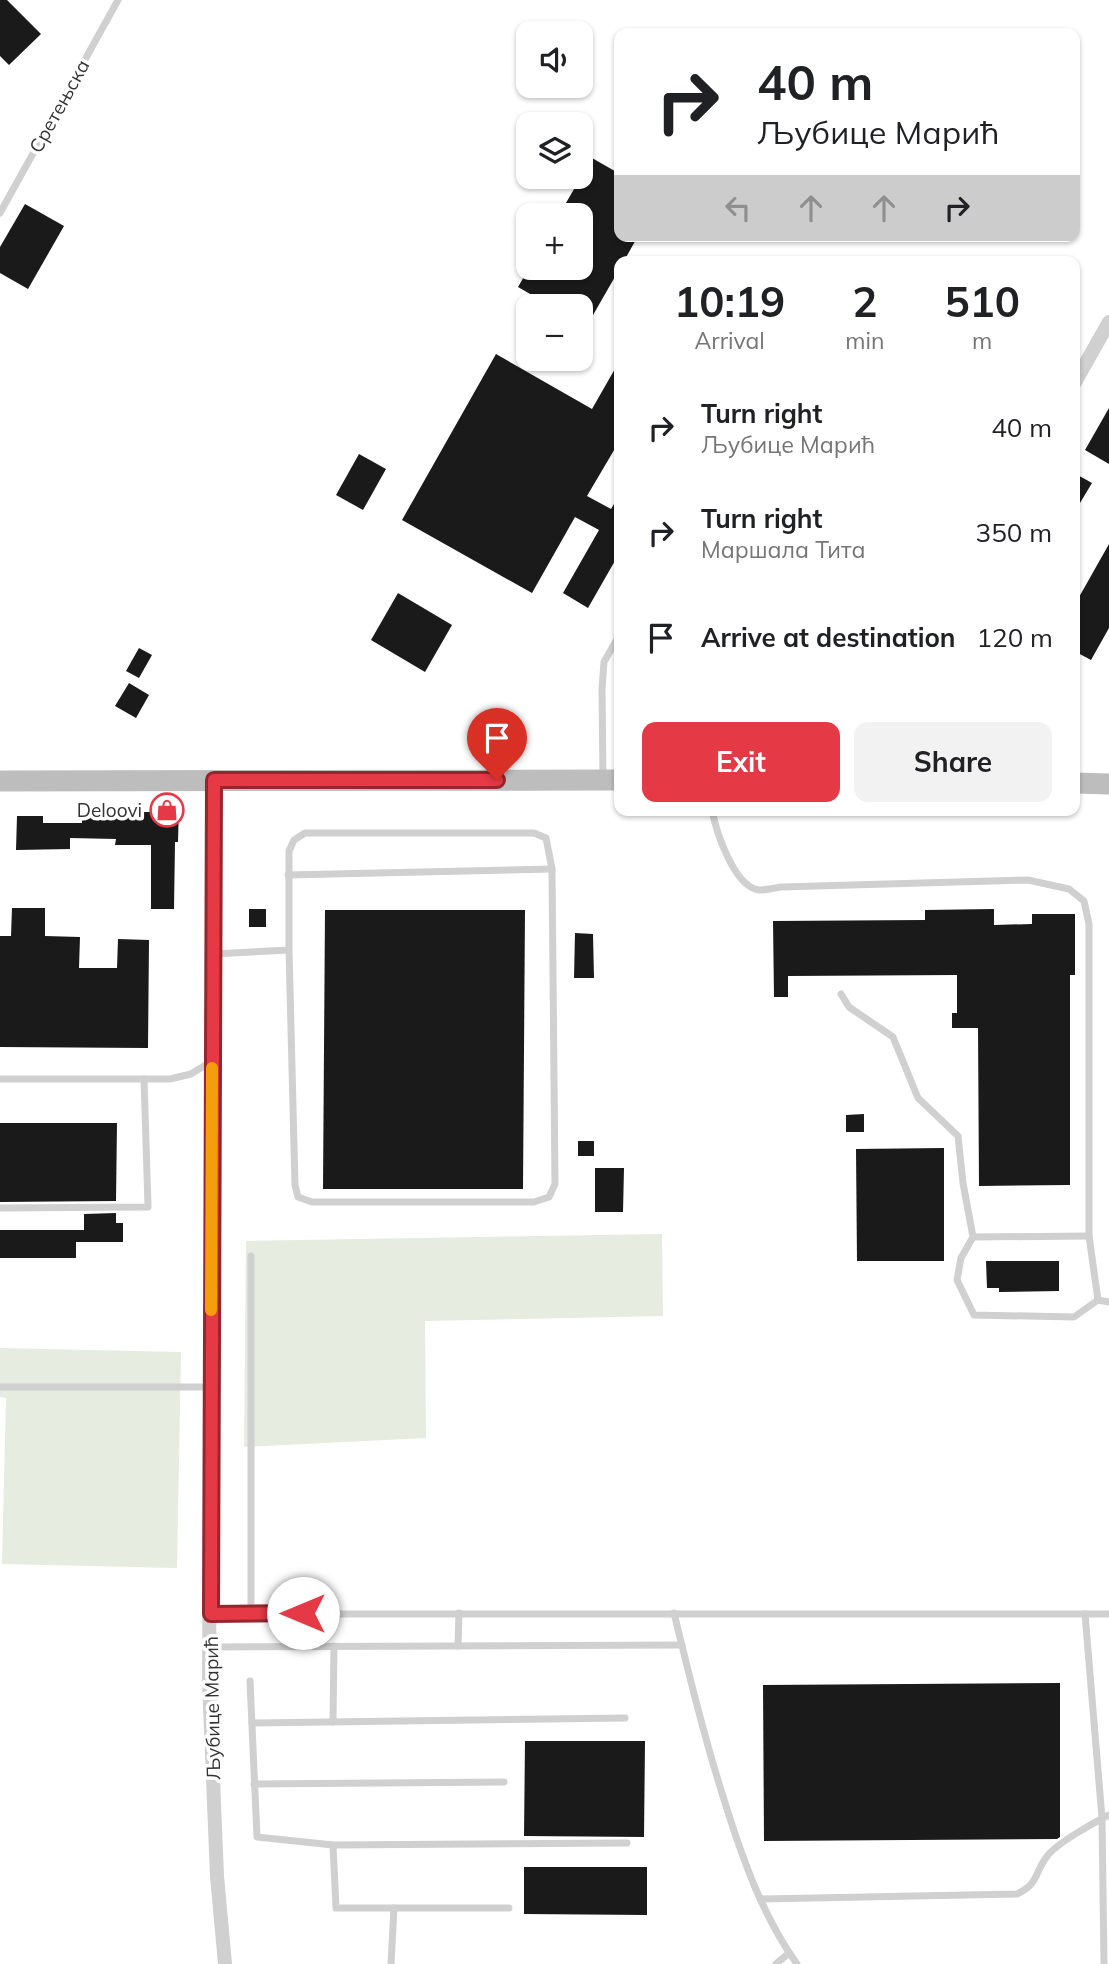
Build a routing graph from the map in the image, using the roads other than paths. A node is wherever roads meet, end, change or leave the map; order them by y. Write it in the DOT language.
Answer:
graph roads {
  1 [pos="118,0"];
  2 [pos="0,213"];
  3 [pos="1109,322"];
  4 [pos="1080,373"];
  5 [pos="614,644"];
  6 [pos="214,780"];
  7 [pos="611,780"];
  8 [pos="0,781"];
  9 [pos="1080,783"];
  10 [pos="1109,784"];
  11 [pos="713,816"];
  12 [pos="552,869"];
  13 [pos="288,875"];
  14 [pos="289,950"];
  15 [pos="213,954"];
  16 [pos="841,994"];
  17 [pos="212,1062"];
  18 [pos="0,1079"];
  19 [pos="145,1079"];
  20 [pos="0,1208"];
  21 [pos="1089,1236"];
  22 [pos="973,1237"];
  23 [pos="251,1256"];
  24 [pos="1098,1300"];
  25 [pos="1109,1302"];
  26 [pos="0,1387"];
  27 [pos="211,1387"];
  28 [pos="251,1613"];
  29 [pos="459,1613"];
  30 [pos="674,1613"];
  31 [pos="211,1614"];
  32 [pos="1085,1614"];
  33 [pos="1109,1614"];
  34 [pos="682,1645"];
  35 [pos="334,1646"];
  36 [pos="458,1646"];
  37 [pos="210,1647"];
  38 [pos="250,1681"];
  39 [pos="625,1718"];
  40 [pos="333,1722"];
  41 [pos="252,1723"];
  42 [pos="505,1782"];
  43 [pos="254,1784"];
  44 [pos="1105,1817"];
  45 [pos="627,1843"];
  46 [pos="333,1845"];
  47 [pos="761,1899"];
  48 [pos="509,1908"];
  49 [pos="394,1909"];
  50 [pos="789,1953"];
  51 [pos="225,1964"];
  52 [pos="391,1964"];
  53 [pos="776,1964"];
  54 [pos="797,1964"];
  55 [pos="1104,1964"];
  1 -- 2 [label="lane, Сретењска"];
  3 -- 4 [label="street"];
  5 -- 7 [label="lane"];
  6 -- 7 [label="main road"];
  6 -- 8 [label="main road"];
  6 -- 15 [label="street, Љубице Марић"];
  9 -- 10 [label="main road"];
  11 -- 21 [label="lane"];
  12 -- 13 [label="lane"];
  12 -- 13 [label="lane"];
  12 -- 14 [label="lane"];
  13 -- 14 [label="lane"];
  14 -- 15 [label="lane"];
  15 -- 17 [label="street, Љубице Марић"];
  16 -- 22 [label="lane"];
  17 -- 19 [label="lane"];
  17 -- 27 [label="street, Љубице Марић"];
  18 -- 19 [label="lane"];
  19 -- 20 [label="lane"];
  21 -- 22 [label="lane"];
  21 -- 24 [label="lane"];
  22 -- 24 [label="lane"];
  23 -- 28 [label="lane"];
  24 -- 25 [label="lane"];
  26 -- 27 [label="lane"];
  27 -- 31 [label="street, Љубице Марић"];
  28 -- 29 [label="lane"];
  28 -- 31 [label="lane"];
  29 -- 30 [label="lane"];
  29 -- 36 [label="lane"];
  30 -- 32 [label="lane"];
  30 -- 34 [label="lane"];
  31 -- 37 [label="street, Љубице Марић"];
  32 -- 33 [label="lane"];
  32 -- 44 [label="lane"];
  34 -- 36 [label="lane"];
  34 -- 47 [label="lane"];
  35 -- 36 [label="lane"];
  35 -- 37 [label="lane"];
  35 -- 40 [label="lane"];
  37 -- 51 [label="street, Љубице Марић"];
  38 -- 41 [label="lane"];
  39 -- 40 [label="lane"];
  40 -- 41 [label="lane"];
  41 -- 43 [label="lane"];
  42 -- 43 [label="lane"];
  43 -- 46 [label="lane"];
  44 -- 47 [label="lane"];
  44 -- 55 [label="lane"];
  45 -- 46 [label="lane"];
  46 -- 49 [label="lane"];
  47 -- 50 [label="lane"];
  48 -- 49 [label="lane"];
  49 -- 52 [label="lane"];
  50 -- 53 [label="lane"];
  50 -- 54 [label="lane"];
}
